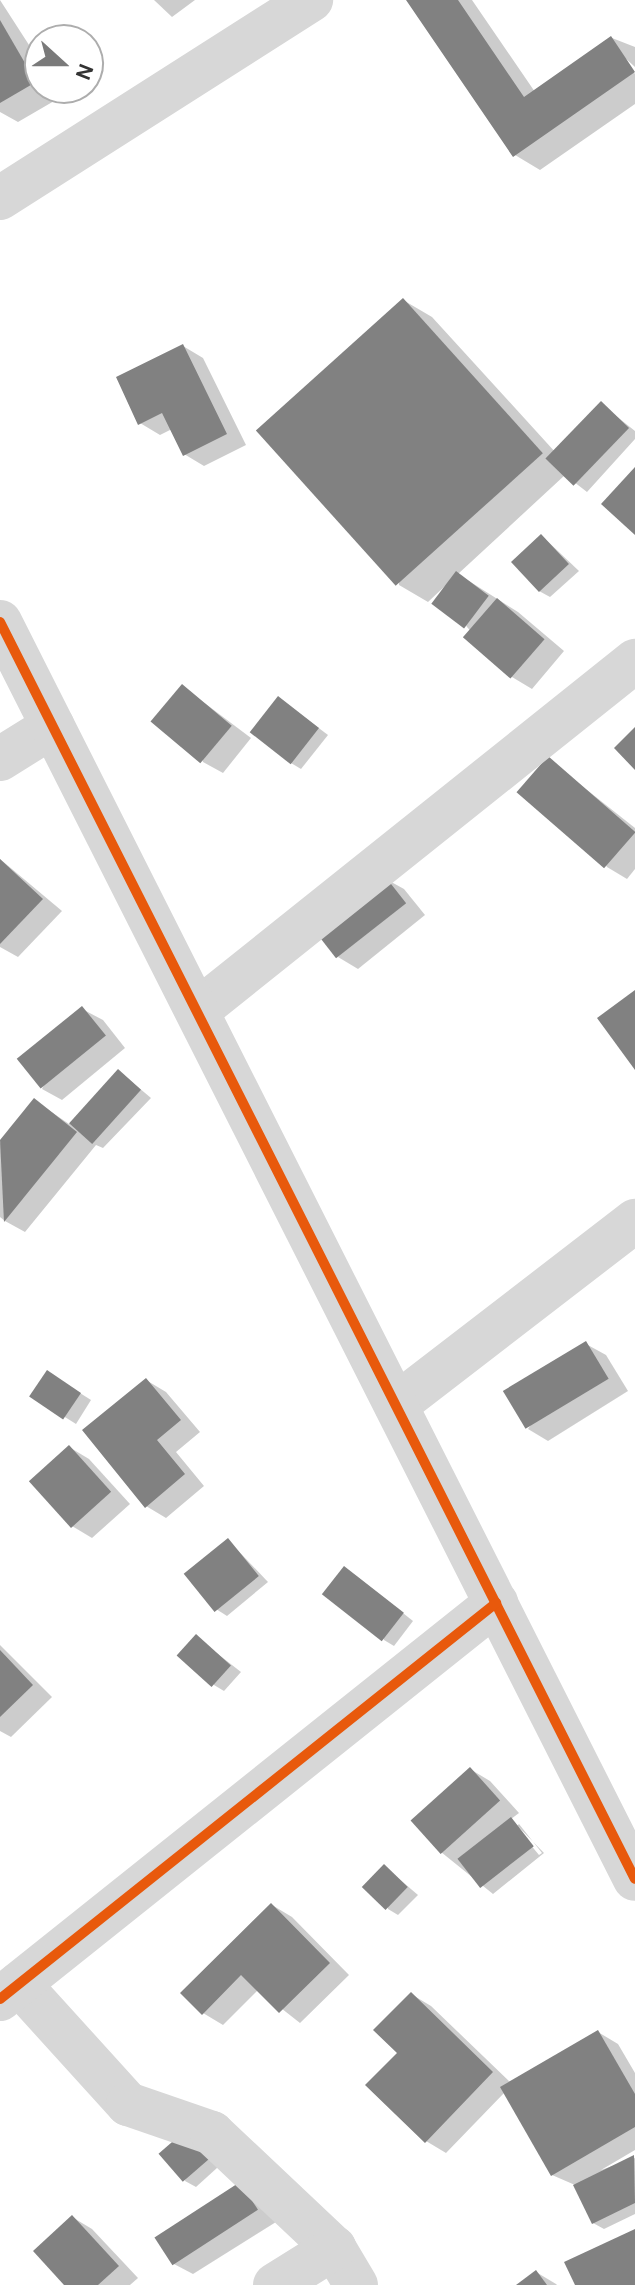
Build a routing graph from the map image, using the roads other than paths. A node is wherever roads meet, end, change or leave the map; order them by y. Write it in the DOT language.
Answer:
graph roads {
  1 [pos="311,0"];
  2 [pos="0,198"];
  3 [pos="0,622"];
  4 [pos="635,661"];
  5 [pos="53,726"];
  6 [pos="0,759"];
  7 [pos="197,1011"];
  8 [pos="635,1221"];
  9 [pos="396,1405"];
  10 [pos="496,1603"];
  11 [pos="635,1879"];
  12 [pos="9,1991"];
  13 [pos="334,2248"];
  14 [pos="275,2285"];
  15 [pos="356,2285"];
  1 -- 2 [label="street"];
  3 -- 5 [label="street"];
  4 -- 7 [label="street"];
  5 -- 6 [label="street"];
  5 -- 7 [label="street"];
  7 -- 9 [label="street"];
  8 -- 9 [label="street"];
  9 -- 10 [label="street"];
  10 -- 11 [label="street"];
  10 -- 12 [label="street"];
  12 -- 13 [label="street"];
  13 -- 14 [label="street"];
  13 -- 15 [label="street"];
}
